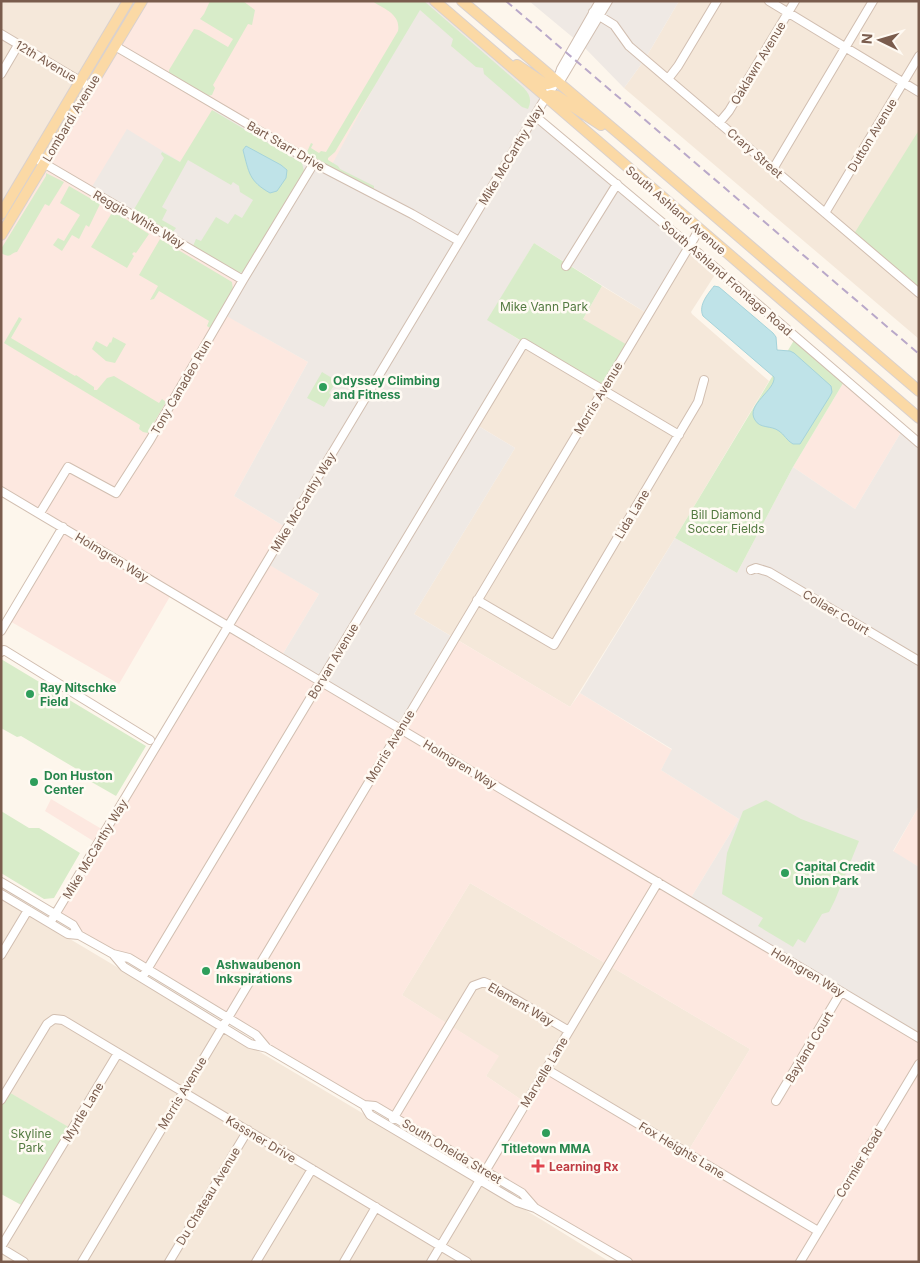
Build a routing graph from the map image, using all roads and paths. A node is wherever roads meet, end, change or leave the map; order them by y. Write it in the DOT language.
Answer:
graph roads {
  1 [pos="128,1"];
  2 [pos="142,1"];
  3 [pos="435,1"];
  4 [pos="462,1"];
  5 [pos="600,1"];
  6 [pos="608,1"];
  7 [pos="717,1"];
  8 [pos="769,1"];
  9 [pos="795,1"];
  10 [pos="873,1"];
  11 [pos="788,13"];
  12 [pos="597,14"];
  13 [pos="114,26"];
  14 [pos="1,34"];
  15 [pos="480,41"];
  16 [pos="18,45"];
  17 [pos="115,46"];
  18 [pos="846,48"];
  19 [pos="919,56"];
  20 [pos="1,74"];
  21 [pos="668,79"];
  22 [pos="557,81"];
  23 [pos="903,82"];
  24 [pos="85,84"];
  25 [pos="919,92"];
  26 [pos="546,97"];
  27 [pos="534,116"];
  28 [pos="719,123"];
  29 [pos="630,143"];
  30 [pos="35,158"];
  31 [pos="314,163"];
  32 [pos="44,164"];
  33 [pos="773,169"];
  34 [pos="617,184"];
  35 [pos="825,213"];
  36 [pos="1,214"];
  37 [pos="698,230"];
  38 [pos="1,235"];
  39 [pos="459,241"];
  40 [pos="688,245"];
  41 [pos="566,266"];
  42 [pos="243,280"];
  43 [pos="919,293"];
  44 [pos="704,380"];
  45 [pos="602,390"];
  46 [pos="919,391"];
  47 [pos="919,418"];
  48 [pos="679,435"];
  49 [pos="919,443"];
  50 [pos="1,490"];
  51 [pos="40,513"];
  52 [pos="62,527"];
  53 [pos="751,570"];
  54 [pos="477,600"];
  55 [pos="228,626"];
  56 [pos="1,630"];
  57 [pos="1,652"];
  58 [pos="919,661"];
  59 [pos="321,681"];
  60 [pos="400,728"];
  61 [pos="150,740"];
  62 [pos="1,882"];
  63 [pos="658,882"];
  64 [pos="1,894"];
  65 [pos="28,910"];
  66 [pos="55,914"];
  67 [pos="50,923"];
  68 [pos="79,935"];
  69 [pos="113,954"];
  70 [pos="1,955"];
  71 [pos="147,969"];
  72 [pos="142,978"];
  73 [pos="841,992"];
  74 [pos="228,1018"];
  75 [pos="222,1027"];
  76 [pos="569,1032"];
  77 [pos="919,1038"];
  78 [pos="267,1048"];
  79 [pos="118,1053"];
  80 [pos="919,1064"];
  81 [pos="546,1069"];
  82 [pos="183,1092"];
  83 [pos="1,1100"];
  84 [pos="776,1101"];
  85 [pos="364,1105"];
  86 [pos="394,1117"];
  87 [pos="389,1126"];
  88 [pos="248,1130"];
  89 [pos="312,1169"];
  90 [pos="485,1171"];
  91 [pos="480,1180"];
  92 [pos="376,1207"];
  93 [pos="535,1208"];
  94 [pos="818,1231"];
  95 [pos="440,1246"];
  96 [pos="1,1248"];
  97 [pos="24,1262"];
  98 [pos="82,1262"];
  99 [pos="169,1262"];
  100 [pos="256,1262"];
  101 [pos="344,1262"];
  102 [pos="431,1262"];
  103 [pos="467,1262"];
  104 [pos="628,1262"];
  105 [pos="800,1262"];
  1 -- 13 [label="main road, Lombardi Avenue"];
  2 -- 17 [label="main road, Lombardi Avenue"];
  3 -- 15 [label="main road, South Ashland Avenue"];
  4 -- 22 [label="main road, South Ashland Avenue"];
  5 -- 12 [label="street"];
  6 -- 12 [label="street"];
  7 -- 21 [label="street"];
  8 -- 11 [label="street"];
  9 -- 11 [label="street, Oaklawn Avenue"];
  10 -- 18 [label="street"];
  11 -- 18 [label="street"];
  11 -- 28 [label="street, Oaklawn Avenue"];
  12 -- 21 [label="street, Crary Street"];
  12 -- 22 [label="street, Mike McCarthy Way"];
  13 -- 17 [label="main road"];
  13 -- 24 [label="main road, Lombardi Avenue"];
  14 -- 16 [label="street, 12th Avenue"];
  15 -- 22 [label="main road"];
  15 -- 26 [label="main road, South Ashland Avenue"];
  16 -- 20 [label="street"];
  16 -- 24 [label="street, 12th Avenue"];
  17 -- 24 [label="main road, Lombardi Avenue"];
  17 -- 31 [label="street, Bart Starr Drive"];
  18 -- 23 [label="street"];
  18 -- 33 [label="street"];
  19 -- 23 [label="street, Dutton Avenue"];
  21 -- 28 [label="street, Crary Street"];
  22 -- 26 [label="street, Mike McCarthy Way"];
  22 -- 29 [label="main road, South Ashland Avenue"];
  23 -- 25 [label="street"];
  23 -- 35 [label="street, Dutton Avenue"];
  24 -- 30 [label="main road, Lombardi Avenue"];
  24 -- 32 [label="main road, Lombardi Avenue"];
  26 -- 27 [label="street, Mike McCarthy Way"];
  26 -- 29 [label="main road"];
  26 -- 37 [label="main road, South Ashland Avenue"];
  27 -- 34 [label="street, South Ashland Frontage Road"];
  27 -- 39 [label="street, Mike McCarthy Way"];
  28 -- 33 [label="street, Crary Street"];
  29 -- 46 [label="main road, South Ashland Avenue"];
  30 -- 32 [label="street, Reggie White Way"];
  30 -- 36 [label="main road, Lombardi Avenue"];
  31 -- 39 [label="street, Bart Starr Drive"];
  31 -- 42 [label="street, Tony Canadeo Run"];
  32 -- 38 [label="main road, Lombardi Avenue"];
  32 -- 42 [label="street, Reggie White Way"];
  33 -- 35 [label="street, Crary Street"];
  34 -- 40 [label="street, South Ashland Frontage Road"];
  34 -- 41 [label="street"];
  35 -- 43 [label="street, Crary Street"];
  37 -- 40 [label="street, Morris Avenue"];
  37 -- 47 [label="main road, South Ashland Avenue"];
  39 -- 55 [label="street, Mike McCarthy Way"];
  40 -- 45 [label="street, Morris Avenue"];
  40 -- 49 [label="street, South Ashland Frontage Road"];
  42 -- 51 [label="street, Tony Canadeo Run"];
  44 -- 48 [label="street, Lida Lane"];
  45 -- 48 [label="street"];
  45 -- 54 [label="street, Morris Avenue"];
  45 -- 59 [label="street, Borvan Avenue"];
  48 -- 54 [label="street, Lida Lane"];
  50 -- 51 [label="street, Holmgren Way"];
  51 -- 52 [label="street, Holmgren Way"];
  52 -- 55 [label="street, Holmgren Way"];
  52 -- 56 [label="street"];
  53 -- 58 [label="street, Collaer Court"];
  54 -- 60 [label="street, Morris Avenue"];
  55 -- 59 [label="street, Holmgren Way"];
  55 -- 66 [label="street, Mike McCarthy Way"];
  57 -- 61 [label="street"];
  59 -- 60 [label="street, Holmgren Way"];
  59 -- 71 [label="street, Borvan Avenue"];
  60 -- 63 [label="street, Holmgren Way"];
  60 -- 74 [label="street, Morris Avenue"];
  62 -- 66 [label="street, South Oneida Street"];
  63 -- 73 [label="street, Holmgren Way"];
  63 -- 76 [label="street, Marvelle Lane"];
  64 -- 65 [label="street, South Oneida Street"];
  65 -- 67 [label="street, South Oneida Street"];
  65 -- 70 [label="street"];
  66 -- 67 [label="street, Mike McCarthy Way"];
  66 -- 68 [label="street, South Oneida Street"];
  67 -- 68 [label="street, South Oneida Street"];
  68 -- 69 [label="street, South Oneida Street"];
  69 -- 71 [label="street, South Oneida Street"];
  69 -- 72 [label="street, South Oneida Street"];
  71 -- 72 [label="street, Borvan Avenue"];
  71 -- 74 [label="street, South Oneida Street"];
  72 -- 75 [label="street, South Oneida Street"];
  73 -- 77 [label="street, Holmgren Way"];
  73 -- 84 [label="street, Bayland Court"];
  74 -- 75 [label="street, Morris Avenue"];
  74 -- 78 [label="street, South Oneida Street"];
  75 -- 78 [label="street, South Oneida Street"];
  75 -- 82 [label="street, Morris Avenue"];
  76 -- 81 [label="street, Marvelle Lane"];
  76 -- 86 [label="street, Element Way"];
  78 -- 85 [label="street, South Oneida Street"];
  79 -- 82 [label="street, Kassner Drive"];
  79 -- 83 [label="street, Kassner Drive"];
  79 -- 96 [label="street, Myrtle Lane"];
  80 -- 94 [label="street, Cormier Road"];
  81 -- 90 [label="street, Marvelle Lane"];
  81 -- 94 [label="street, Fox Heights Lane"];
  82 -- 88 [label="street, Kassner Drive"];
  82 -- 98 [label="street, Morris Avenue"];
  85 -- 86 [label="street, South Oneida Street"];
  85 -- 87 [label="street, South Oneida Street"];
  86 -- 87 [label="street"];
  86 -- 90 [label="street, South Oneida Street"];
  87 -- 91 [label="street, South Oneida Street"];
  88 -- 89 [label="street, Kassner Drive"];
  88 -- 99 [label="street, Du Chateau Avenue"];
  89 -- 92 [label="street, Kassner Drive"];
  89 -- 100 [label="street"];
  90 -- 91 [label="street, Marvelle Lane"];
  90 -- 93 [label="street, South Oneida Street"];
  91 -- 93 [label="street, South Oneida Street"];
  91 -- 95 [label="street, Marvelle Lane"];
  92 -- 95 [label="street, Kassner Drive"];
  92 -- 101 [label="street"];
  93 -- 104 [label="street, South Oneida Street"];
  94 -- 105 [label="street, Cormier Road"];
  95 -- 102 [label="street, Marvelle Lane"];
  95 -- 103 [label="street, Kassner Drive"];
  96 -- 97 [label="street"];
}
